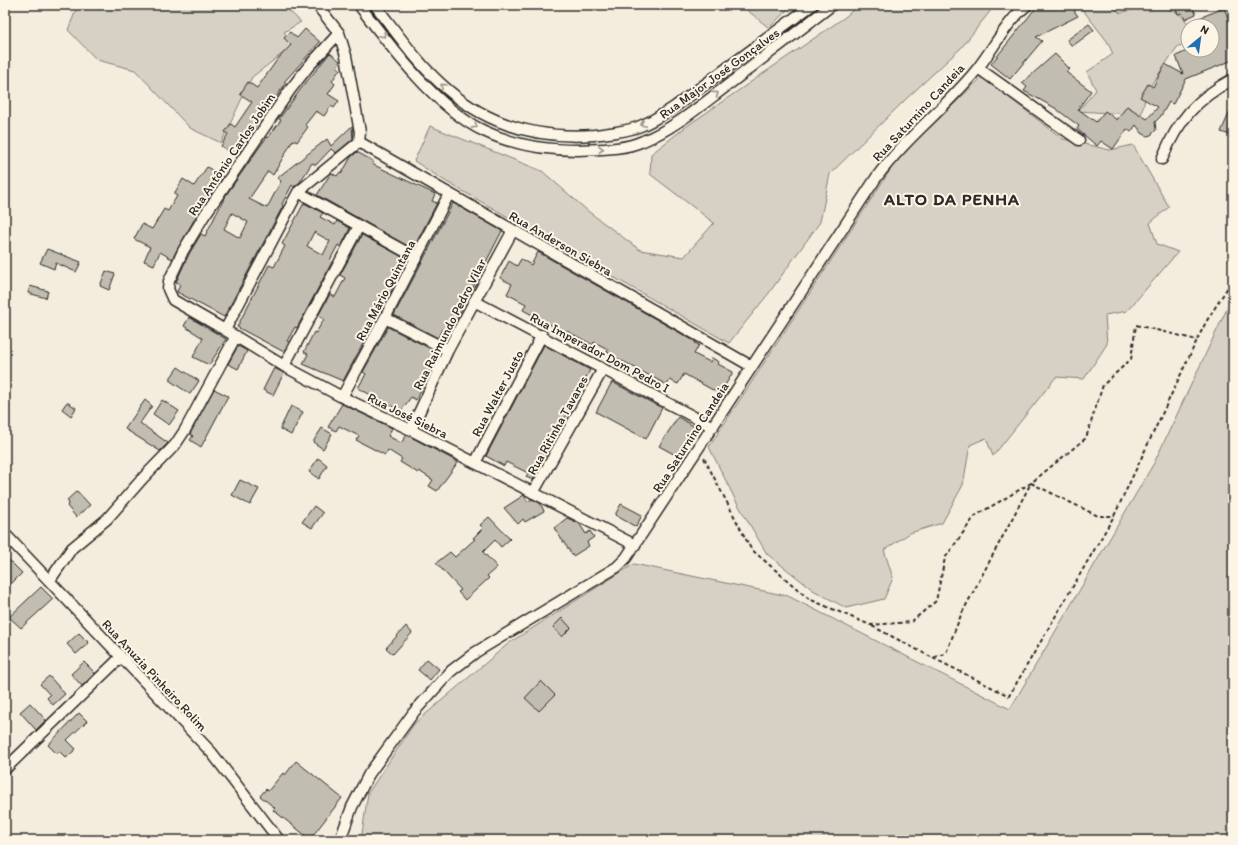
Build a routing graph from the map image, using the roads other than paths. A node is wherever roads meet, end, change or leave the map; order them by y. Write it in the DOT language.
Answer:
graph roads {
  1 [pos="317,5"];
  2 [pos="359,5"];
  3 [pos="375,5"];
  4 [pos="812,5"];
  5 [pos="832,5"];
  6 [pos="1027,5"];
  7 [pos="339,33"];
  8 [pos="978,68"];
  9 [pos="1233,78"];
  10 [pos="1079,140"];
  11 [pos="359,142"];
  12 [pos="1162,159"];
  13 [pos="298,192"];
  14 [pos="449,194"];
  15 [pos="359,226"];
  16 [pos="513,230"];
  17 [pos="417,258"];
  18 [pos="173,300"];
  19 [pos="474,301"];
  20 [pos="385,318"];
  21 [pos="226,330"];
  22 [pos="236,336"];
  23 [pos="542,336"];
  24 [pos="448,350"];
  25 [pos="284,366"];
  26 [pos="751,366"];
  27 [pos="603,369"];
  28 [pos="342,397"];
  29 [pos="713,427"];
  30 [pos="411,430"];
  31 [pos="475,463"];
  32 [pos="533,493"];
  33 [pos="5,534"];
  34 [pos="636,545"];
  35 [pos="50,580"];
  36 [pos="120,658"];
  37 [pos="5,769"];
  38 [pos="279,840"];
  39 [pos="340,840"];
  1 -- 7 [label="street"];
  2 -- 5 [label="street, Rua Major José Gonçalves, one-way"];
  4 -- 3 [label="street, Rua Major José Gonçalves, one-way"];
  6 -- 8 [label="street, Rua Saturnino Candeia"];
  7 -- 11 [label="street"];
  7 -- 18 [label="street, Rua Antônio Carlos Jobim"];
  8 -- 10 [label="street"];
  8 -- 26 [label="street, Rua Saturnino Candeia"];
  9 -- 12 [label="street"];
  11 -- 13 [label="street"];
  11 -- 14 [label="street, Rua Anderson Siebra"];
  13 -- 15 [label="street"];
  13 -- 21 [label="street"];
  14 -- 16 [label="street, Rua Anderson Siebra"];
  14 -- 17 [label="street, Rua Mário Quintana"];
  15 -- 17 [label="street"];
  15 -- 25 [label="street"];
  16 -- 19 [label="street, Rua Raimundo Pedro Vilar"];
  16 -- 26 [label="street, Rua Anderson Siebra"];
  17 -- 20 [label="street, Rua Mário Quintana"];
  18 -- 21 [label="street, Rua José Siebra"];
  19 -- 23 [label="street, Rua Imperador Dom Pedro I"];
  19 -- 24 [label="street, Rua Raimundo Pedro Vilar"];
  20 -- 24 [label="street"];
  20 -- 28 [label="street, Rua Mário Quintana"];
  21 -- 22 [label="street, Rua José Siebra"];
  22 -- 25 [label="street, Rua José Siebra"];
  22 -- 35 [label="street"];
  23 -- 27 [label="street, Rua Imperador Dom Pedro I"];
  23 -- 31 [label="street, Rua Walter Justo"];
  24 -- 30 [label="street, Rua Raimundo Pedro Vilar"];
  25 -- 28 [label="street, Rua José Siebra"];
  26 -- 29 [label="street, Rua Saturnino Candeia"];
  27 -- 29 [label="street, Rua Imperador Dom Pedro I"];
  27 -- 32 [label="street, Rua Ritinha Tavares"];
  28 -- 30 [label="street, Rua José Siebra"];
  29 -- 34 [label="street, Rua Saturnino Candeia"];
  30 -- 31 [label="street, Rua José Siebra"];
  31 -- 32 [label="street, Rua José Siebra"];
  32 -- 34 [label="street, Rua José Siebra"];
  33 -- 35 [label="street, Rua Anuzia Pinheiro Rolim"];
  34 -- 39 [label="street, Rua Saturnino Candeia"];
  35 -- 36 [label="street, Rua Anuzia Pinheiro Rolim"];
  36 -- 37 [label="street"];
  36 -- 38 [label="street, Rua Anuzia Pinheiro Rolim"];
}
